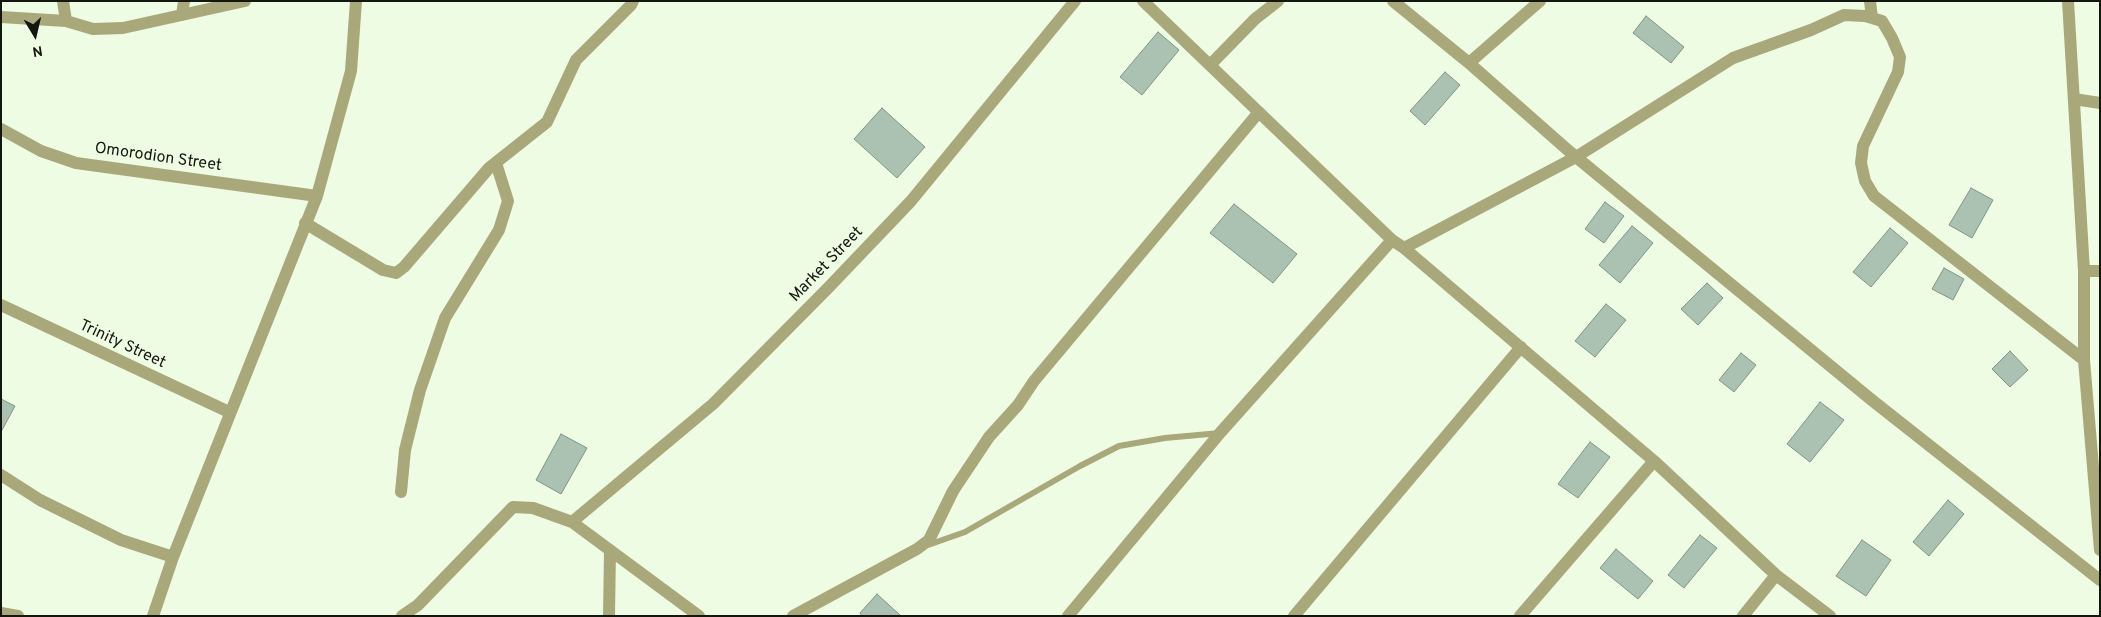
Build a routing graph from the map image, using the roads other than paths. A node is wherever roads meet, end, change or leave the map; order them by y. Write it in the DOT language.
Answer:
graph roads {
  1 [pos="63,1"];
  2 [pos="184,1"];
  3 [pos="245,1"];
  4 [pos="356,1"];
  5 [pos="633,1"];
  6 [pos="1075,1"];
  7 [pos="1142,1"];
  8 [pos="1278,1"];
  9 [pos="1393,1"];
  10 [pos="1540,1"];
  11 [pos="1870,1"];
  12 [pos="2068,1"];
  13 [pos="182,15"];
  14 [pos="1,18"];
  15 [pos="1872,18"];
  16 [pos="66,21"];
  17 [pos="1469,63"];
  18 [pos="1210,65"];
  19 [pos="2074,99"];
  20 [pos="2100,103"];
  21 [pos="1259,112"];
  22 [pos="1,129"];
  23 [pos="1576,157"];
  24 [pos="496,162"];
  25 [pos="317,196"];
  26 [pos="305,223"];
  27 [pos="1392,240"];
  28 [pos="1404,248"];
  29 [pos="2084,271"];
  30 [pos="2100,271"];
  31 [pos="1,305"];
  32 [pos="1521,347"];
  33 [pos="2084,360"];
  34 [pos="229,412"];
  35 [pos="1220,434"];
  36 [pos="2095,440"];
  37 [pos="1654,461"];
  38 [pos="1,475"];
  39 [pos="401,492"];
  40 [pos="572,522"];
  41 [pos="917,549"];
  42 [pos="610,550"];
  43 [pos="2100,550"];
  44 [pos="173,557"];
  45 [pos="1776,575"];
  46 [pos="2100,580"];
  47 [pos="1,613"];
  48 [pos="18,616"];
  49 [pos="154,616"];
  50 [pos="402,616"];
  51 [pos="608,616"];
  52 [pos="699,616"];
  53 [pos="793,616"];
  54 [pos="1068,616"];
  55 [pos="1294,616"];
  56 [pos="1520,616"];
  57 [pos="1743,616"];
  58 [pos="1830,616"];
  1 -- 16 [label="street"];
  2 -- 13 [label="street"];
  3 -- 13 [label="street"];
  4 -- 25 [label="street"];
  5 -- 24 [label="street"];
  6 -- 40 [label="street, Market Street"];
  7 -- 18 [label="street"];
  8 -- 18 [label="street"];
  9 -- 17 [label="street"];
  10 -- 17 [label="street"];
  11 -- 15 [label="street"];
  12 -- 19 [label="street"];
  13 -- 16 [label="street"];
  14 -- 16 [label="street"];
  15 -- 23 [label="street"];
  15 -- 33 [label="street"];
  17 -- 23 [label="street"];
  18 -- 21 [label="street"];
  19 -- 20 [label="street"];
  19 -- 29 [label="street"];
  21 -- 27 [label="street"];
  21 -- 41 [label="street"];
  22 -- 25 [label="street, Omorodion Street"];
  23 -- 28 [label="street"];
  23 -- 46 [label="street"];
  24 -- 26 [label="street"];
  24 -- 39 [label="street"];
  25 -- 26 [label="street"];
  26 -- 34 [label="street"];
  27 -- 28 [label="street"];
  27 -- 35 [label="street"];
  28 -- 32 [label="street"];
  29 -- 30 [label="street"];
  29 -- 33 [label="street"];
  31 -- 34 [label="street, Trinity Street"];
  32 -- 37 [label="street"];
  32 -- 55 [label="street"];
  33 -- 36 [label="street"];
  34 -- 44 [label="street"];
  35 -- 41 [label="lane"];
  35 -- 54 [label="street"];
  36 -- 43 [label="street"];
  37 -- 45 [label="street"];
  37 -- 56 [label="street"];
  38 -- 44 [label="street"];
  40 -- 42 [label="street"];
  40 -- 50 [label="street"];
  41 -- 53 [label="street"];
  42 -- 51 [label="street"];
  42 -- 52 [label="street"];
  44 -- 49 [label="street"];
  45 -- 57 [label="street"];
  45 -- 58 [label="street"];
  47 -- 48 [label="street"];
}
